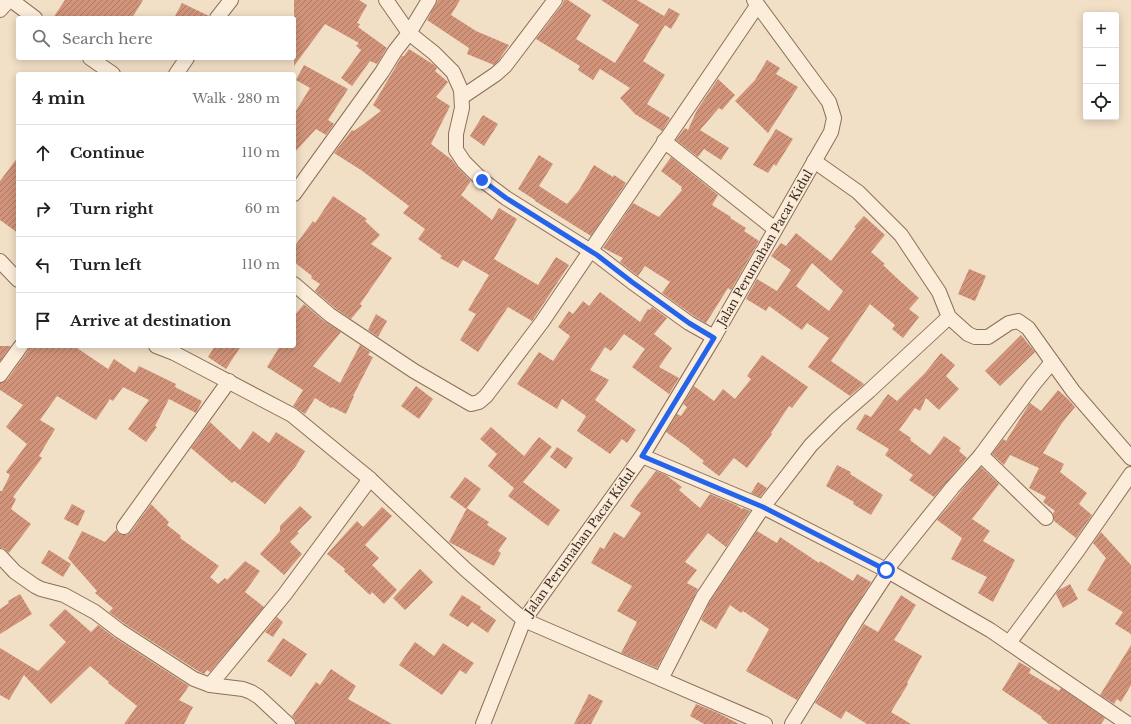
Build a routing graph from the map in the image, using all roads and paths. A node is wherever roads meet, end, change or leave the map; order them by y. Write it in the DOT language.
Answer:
graph roads {
  1 [pos="10,0"];
  2 [pos="231,0"];
  3 [pos="386,0"];
  4 [pos="429,0"];
  5 [pos="555,0"];
  6 [pos="755,3"];
  7 [pos="0,10"];
  8 [pos="32,16"];
  9 [pos="219,16"];
  10 [pos="409,33"];
  11 [pos="93,60"];
  12 [pos="186,60"];
  13 [pos="110,72"];
  14 [pos="177,72"];
  15 [pos="462,97"];
  16 [pos="664,141"];
  17 [pos="814,161"];
  18 [pos="296,191"];
  19 [pos="775,229"];
  20 [pos="591,251"];
  21 [pos="0,261"];
  22 [pos="16,278"];
  23 [pos="296,286"];
  24 [pos="949,317"];
  25 [pos="714,338"];
  26 [pos="20,348"];
  27 [pos="177,349"];
  28 [pos="1052,362"];
  29 [pos="0,375"];
  30 [pos="229,381"];
  31 [pos="981,455"];
  32 [pos="642,456"];
  33 [pos="1131,458"];
  34 [pos="1131,474"];
  35 [pos="370,479"];
  36 [pos="763,507"];
  37 [pos="1046,518"];
  38 [pos="124,527"];
  39 [pos="0,556"];
  40 [pos="886,570"];
  41 [pos="524,620"];
  42 [pos="1009,643"];
  43 [pos="661,679"];
  44 [pos="210,684"];
  45 [pos="1112,719"];
  46 [pos="1129,722"];
  47 [pos="288,724"];
  48 [pos="483,724"];
  49 [pos="765,724"];
  50 [pos="792,724"];
  1 -- 7 [label="street"];
  1 -- 8 [label="street"];
  2 -- 9 [label="street"];
  3 -- 10 [label="street"];
  4 -- 10 [label="street"];
  5 -- 15 [label="street"];
  6 -- 16 [label="street"];
  6 -- 17 [label="street, Jalan Perumahan Pacar Kidul"];
  10 -- 15 [label="street"];
  10 -- 18 [label="street"];
  11 -- 13 [label="street"];
  12 -- 14 [label="street"];
  15 -- 20 [label="street"];
  16 -- 19 [label="street"];
  16 -- 20 [label="street"];
  17 -- 19 [label="street, Jalan Perumahan Pacar Kidul"];
  17 -- 24 [label="street"];
  19 -- 25 [label="street, Jalan Perumahan Pacar Kidul"];
  20 -- 23 [label="street"];
  20 -- 25 [label="street"];
  21 -- 22 [label="street"];
  24 -- 28 [label="street"];
  24 -- 36 [label="street"];
  25 -- 32 [label="street, Jalan Perumahan Pacar Kidul"];
  26 -- 29 [label="street"];
  27 -- 30 [label="street"];
  28 -- 31 [label="street"];
  28 -- 33 [label="street"];
  30 -- 35 [label="street"];
  30 -- 38 [label="street"];
  31 -- 37 [label="street"];
  31 -- 40 [label="street"];
  32 -- 36 [label="street"];
  32 -- 41 [label="street, Jalan Perumahan Pacar Kidul"];
  34 -- 42 [label="street"];
  35 -- 41 [label="street"];
  35 -- 44 [label="street"];
  36 -- 40 [label="street"];
  36 -- 43 [label="street"];
  39 -- 44 [label="street"];
  40 -- 42 [label="street"];
  40 -- 50 [label="street"];
  41 -- 43 [label="street"];
  41 -- 48 [label="street, Jalan Perumahan Pacar Kidul"];
  42 -- 45 [label="street"];
  43 -- 49 [label="street"];
  44 -- 47 [label="street"];
  45 -- 46 [label="street"];
}
